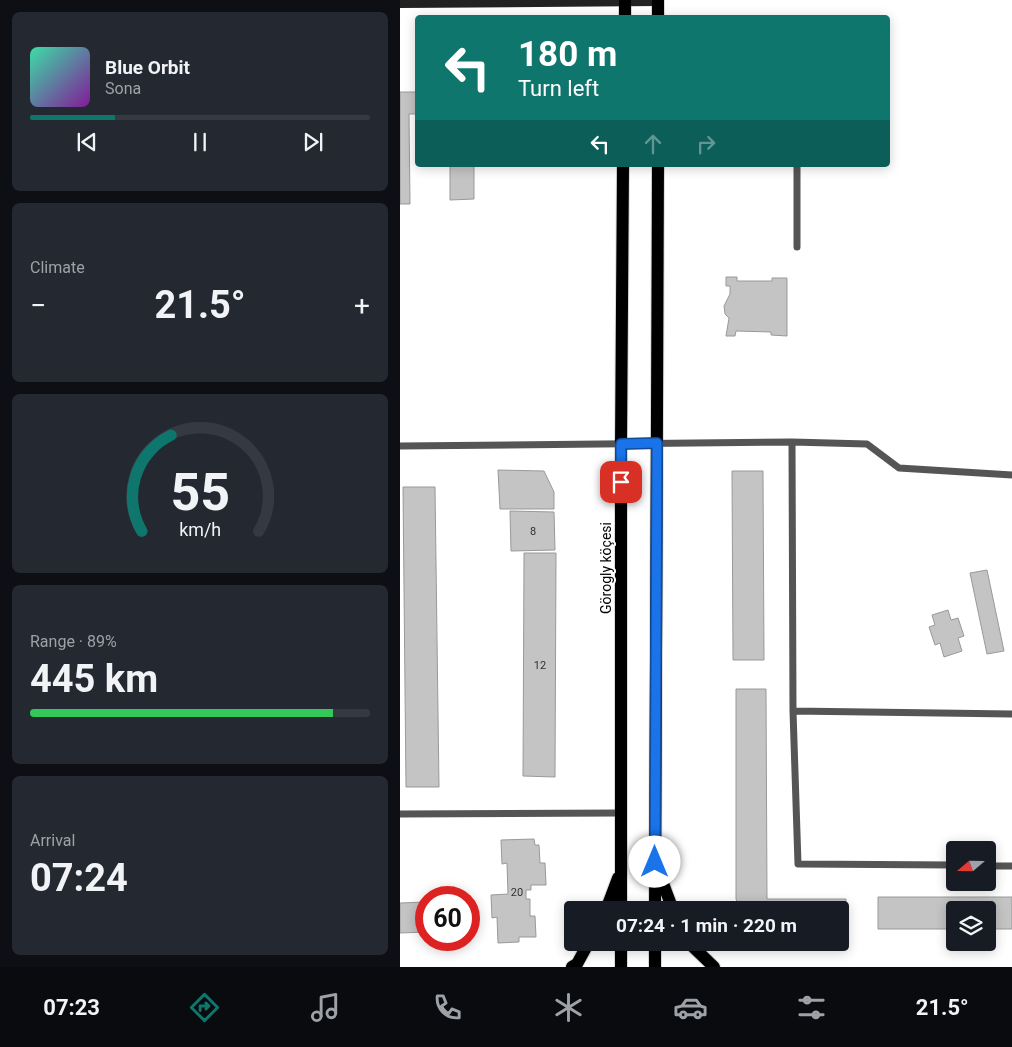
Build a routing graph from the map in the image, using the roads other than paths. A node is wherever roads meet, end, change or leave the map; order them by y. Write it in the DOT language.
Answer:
graph roads {
  1 [pos="658,0"];
  2 [pos="625,1"];
  3 [pos="400,3"];
  4 [pos="625,15"];
  5 [pos="658,15"];
  6 [pos="623,167"];
  7 [pos="658,167"];
  8 [pos="797,167"];
  9 [pos="797,247"];
  10 [pos="792,442"];
  11 [pos="657,443"];
  12 [pos="621,444"];
  13 [pos="400,446"];
  14 [pos="1012,475"];
  15 [pos="793,711"];
  16 [pos="1012,714"];
  17 [pos="621,813"];
  18 [pos="400,814"];
  19 [pos="655,862"];
  20 [pos="946,865"];
  21 [pos="996,866"];
  22 [pos="1012,866"];
  23 [pos="621,869"];
  24 [pos="609,901"];
  25 [pos="621,901"];
  26 [pos="655,901"];
  27 [pos="670,901"];
  28 [pos="585,951"];
  29 [pos="621,951"];
  30 [pos="655,951"];
  31 [pos="697,951"];
  32 [pos="572,967"];
  33 [pos="621,967"];
  34 [pos="655,967"];
  35 [pos="714,967"];
  1 -- 2 [label="street"];
  1 -- 5 [label="main road"];
  2 -- 3 [label="street"];
  2 -- 4 [label="main road"];
  6 -- 12 [label="main road, Görogly köçesi"];
  7 -- 11 [label="main road"];
  8 -- 9 [label="lane"];
  10 -- 11 [label="lane"];
  10 -- 14 [label="lane"];
  10 -- 15 [label="lane"];
  11 -- 12 [label="lane"];
  11 -- 19 [label="main road"];
  12 -- 13 [label="lane"];
  12 -- 17 [label="main road, Görogly köçesi"];
  15 -- 16 [label="lane"];
  15 -- 20 [label="lane"];
  17 -- 18 [label="lane"];
  17 -- 23 [label="main road, Görogly köçesi"];
  19 -- 26 [label="main road"];
  19 -- 27 [label="main road"];
  21 -- 22 [label="lane"];
  23 -- 24 [label="main road"];
  23 -- 25 [label="main road, Görogly köçesi"];
  28 -- 32 [label="main road"];
  29 -- 33 [label="main road"];
  30 -- 34 [label="main road"];
  31 -- 35 [label="main road"];
}
